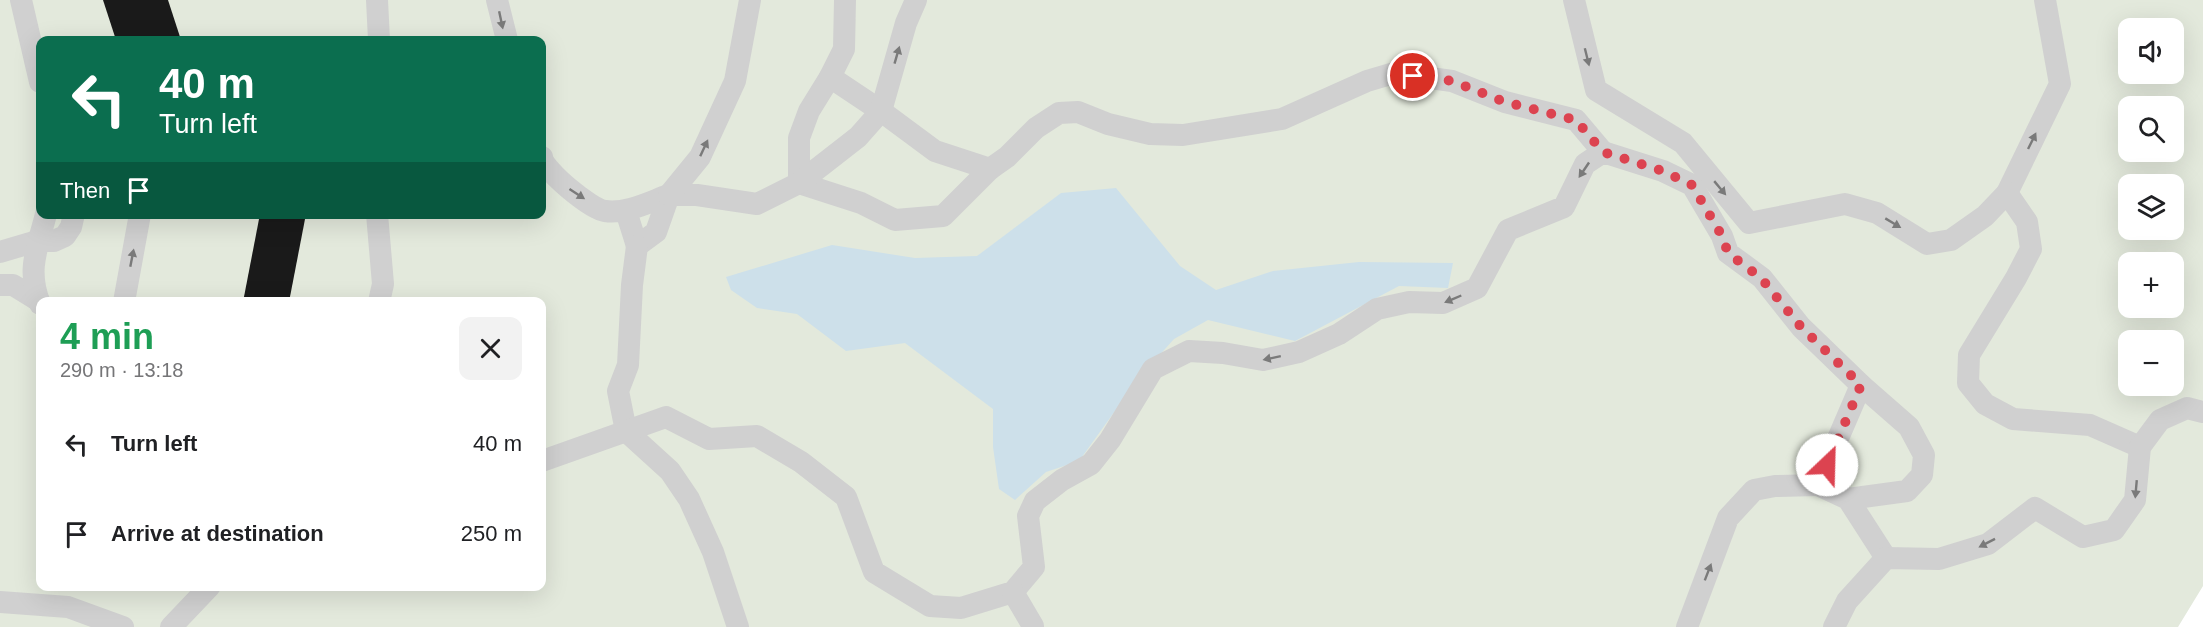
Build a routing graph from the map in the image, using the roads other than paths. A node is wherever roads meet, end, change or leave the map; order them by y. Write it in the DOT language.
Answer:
graph roads {
  1 [pos="21,0"];
  2 [pos="377,0"];
  3 [pos="497,0"];
  4 [pos="750,0"];
  5 [pos="845,0"];
  6 [pos="916,0"];
  7 [pos="1574,0"];
  8 [pos="2045,0"];
  9 [pos="379,36"];
  10 [pos="506,36"];
  11 [pos="36,65"];
  12 [pos="830,78"];
  13 [pos="881,111"];
  14 [pos="1603,152"];
  15 [pos="546,165"];
  16 [pos="990,169"];
  17 [pos="798,183"];
  18 [pos="2007,193"];
  19 [pos="669,195"];
  20 [pos="626,210"];
  21 [pos="44,219"];
  22 [pos="73,219"];
  23 [pos="139,219"];
  24 [pos="377,219"];
  25 [pos="1749,222"];
  26 [pos="1722,236"];
  27 [pos="37,241"];
  28 [pos="637,246"];
  29 [pos="0,252"];
  30 [pos="0,285"];
  31 [pos="39,297"];
  32 [pos="125,297"];
  33 [pos="380,297"];
  34 [pos="36,299"];
  35 [pos="1861,385"];
  36 [pos="2203,412"];
  37 [pos="626,431"];
  38 [pos="2140,447"];
  39 [pos="546,460"];
  40 [pos="1818,485"];
  41 [pos="1848,499"];
  42 [pos="1886,558"];
  43 [pos="205,591"];
  44 [pos="1012,592"];
  45 [pos="0,602"];
  46 [pos="123,627"];
  47 [pos="171,627"];
  48 [pos="738,627"];
  49 [pos="1035,627"];
  50 [pos="1687,627"];
  51 [pos="1834,627"];
  1 -- 11 [label="lane"];
  2 -- 9 [label="lane"];
  3 -- 10 [label="lane, one-way"];
  19 -- 4 [label="lane, one-way"];
  5 -- 12 [label="lane"];
  13 -- 6 [label="lane, one-way"];
  7 -- 25 [label="lane, one-way"];
  18 -- 8 [label="lane, one-way"];
  12 -- 13 [label="lane"];
  12 -- 17 [label="lane"];
  13 -- 16 [label="lane"];
  13 -- 17 [label="lane"];
  14 -- 16 [label="lane"];
  14 -- 26 [label="lane"];
  14 -- 44 [label="lane, one-way"];
  15 -- 20 [label="lane, one-way"];
  16 -- 17 [label="lane"];
  17 -- 19 [label="lane"];
  25 -- 18 [label="lane, one-way"];
  18 -- 38 [label="lane"];
  19 -- 20 [label="lane"];
  19 -- 28 [label="lane"];
  20 -- 28 [label="lane"];
  21 -- 27 [label="lane"];
  22 -- 27 [label="lane"];
  32 -- 23 [label="lane, one-way"];
  24 -- 33 [label="lane"];
  25 -- 26 [label="lane"];
  26 -- 35 [label="lane"];
  27 -- 29 [label="lane"];
  27 -- 31 [label="lane"];
  28 -- 37 [label="lane"];
  30 -- 34 [label="lane"];
  35 -- 40 [label="lane"];
  35 -- 41 [label="lane"];
  36 -- 38 [label="lane"];
  37 -- 39 [label="lane"];
  37 -- 44 [label="lane"];
  37 -- 48 [label="lane"];
  38 -- 42 [label="lane, one-way"];
  40 -- 41 [label="lane"];
  50 -- 40 [label="lane, one-way"];
  41 -- 42 [label="lane"];
  42 -- 51 [label="lane"];
  43 -- 47 [label="lane"];
  44 -- 49 [label="lane"];
  45 -- 46 [label="lane"];
}
